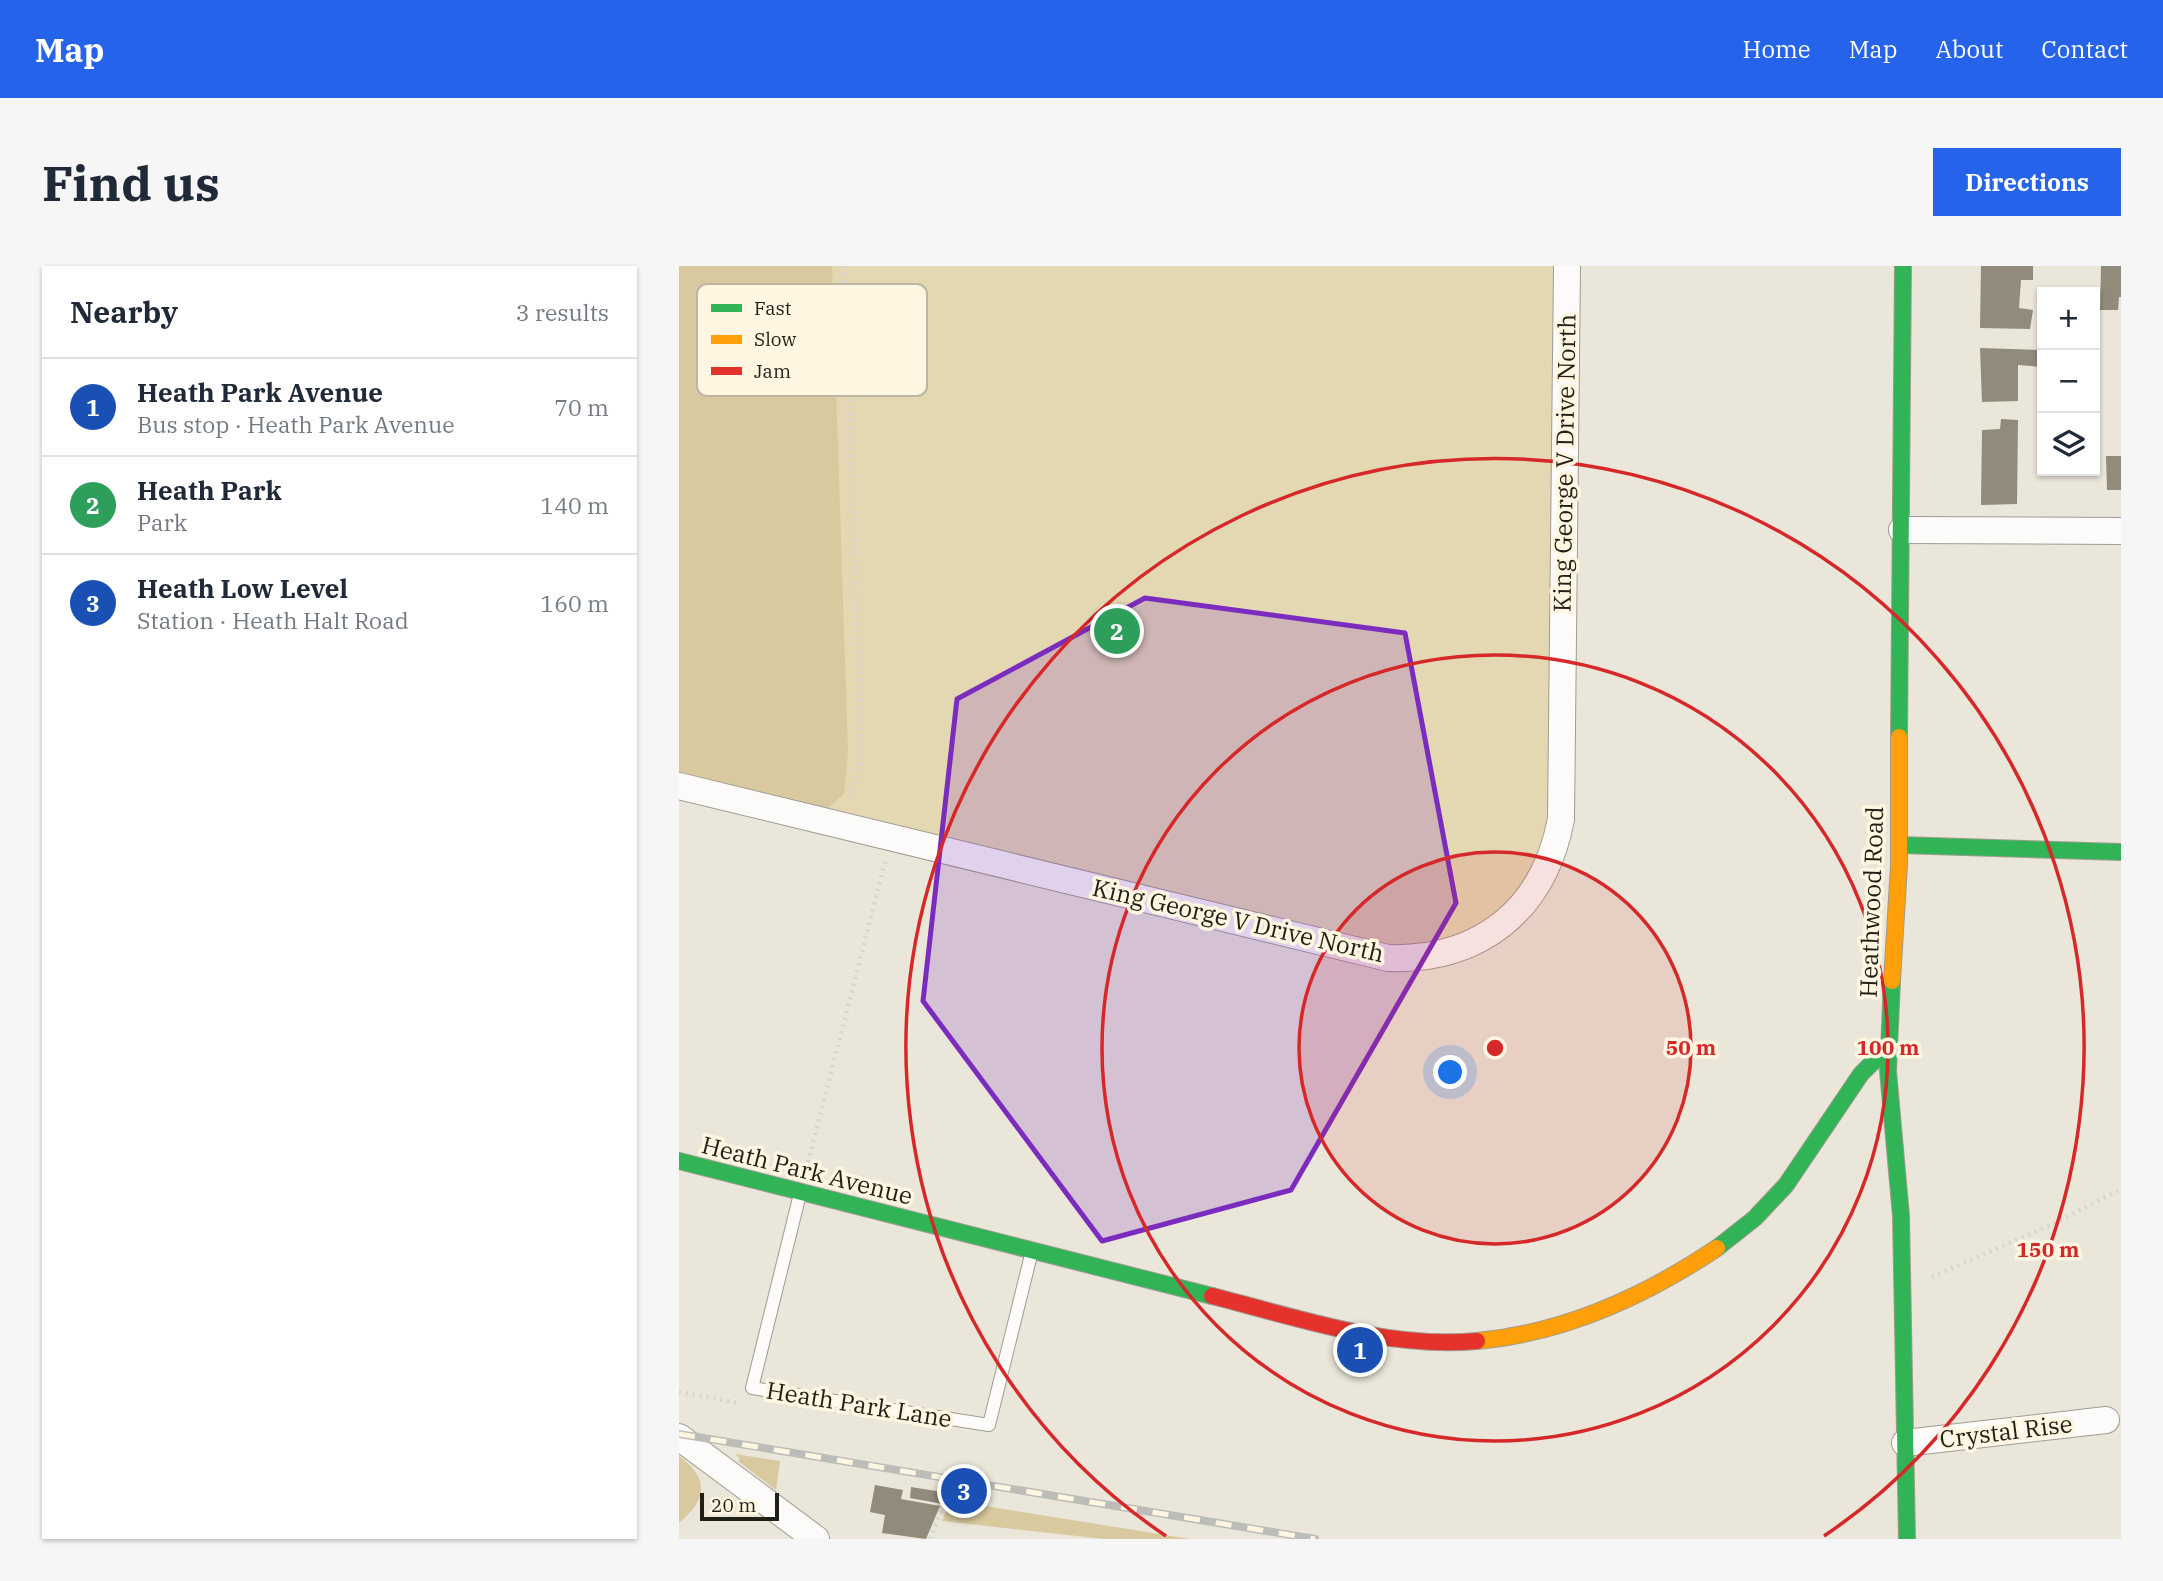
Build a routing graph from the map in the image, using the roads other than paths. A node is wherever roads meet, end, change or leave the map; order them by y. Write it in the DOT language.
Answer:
graph roads {
  1 [pos="1567,266"];
  2 [pos="1903,266"];
  3 [pos="1902,530"];
  4 [pos="2121,531"];
  5 [pos="679,786"];
  6 [pos="1901,845"];
  7 [pos="2121,852"];
  8 [pos="1888,1052"];
  9 [pos="679,1161"];
  10 [pos="800,1193"];
  11 [pos="1032,1251"];
  12 [pos="2106,1420"];
  13 [pos="679,1437"];
  14 [pos="1905,1443"];
  15 [pos="816,1539"];
  16 [pos="1907,1539"];
  1 -- 5 [label="street, King George V Drive North"];
  2 -- 3 [label="street, Heathwood Road"];
  3 -- 4 [label="street"];
  3 -- 6 [label="street, Heathwood Road"];
  6 -- 7 [label="street"];
  6 -- 8 [label="street, Heathwood Road"];
  8 -- 11 [label="street, Heath Park Avenue"];
  8 -- 14 [label="street, Heathwood Road"];
  9 -- 10 [label="street, Heath Park Avenue"];
  10 -- 11 [label="street, Heath Park Avenue"];
  10 -- 11 [label="lane, Heath Park Lane"];
  12 -- 14 [label="street, Crystal Rise"];
  13 -- 15 [label="street"];
  14 -- 16 [label="street, Heathwood Road"];
}
